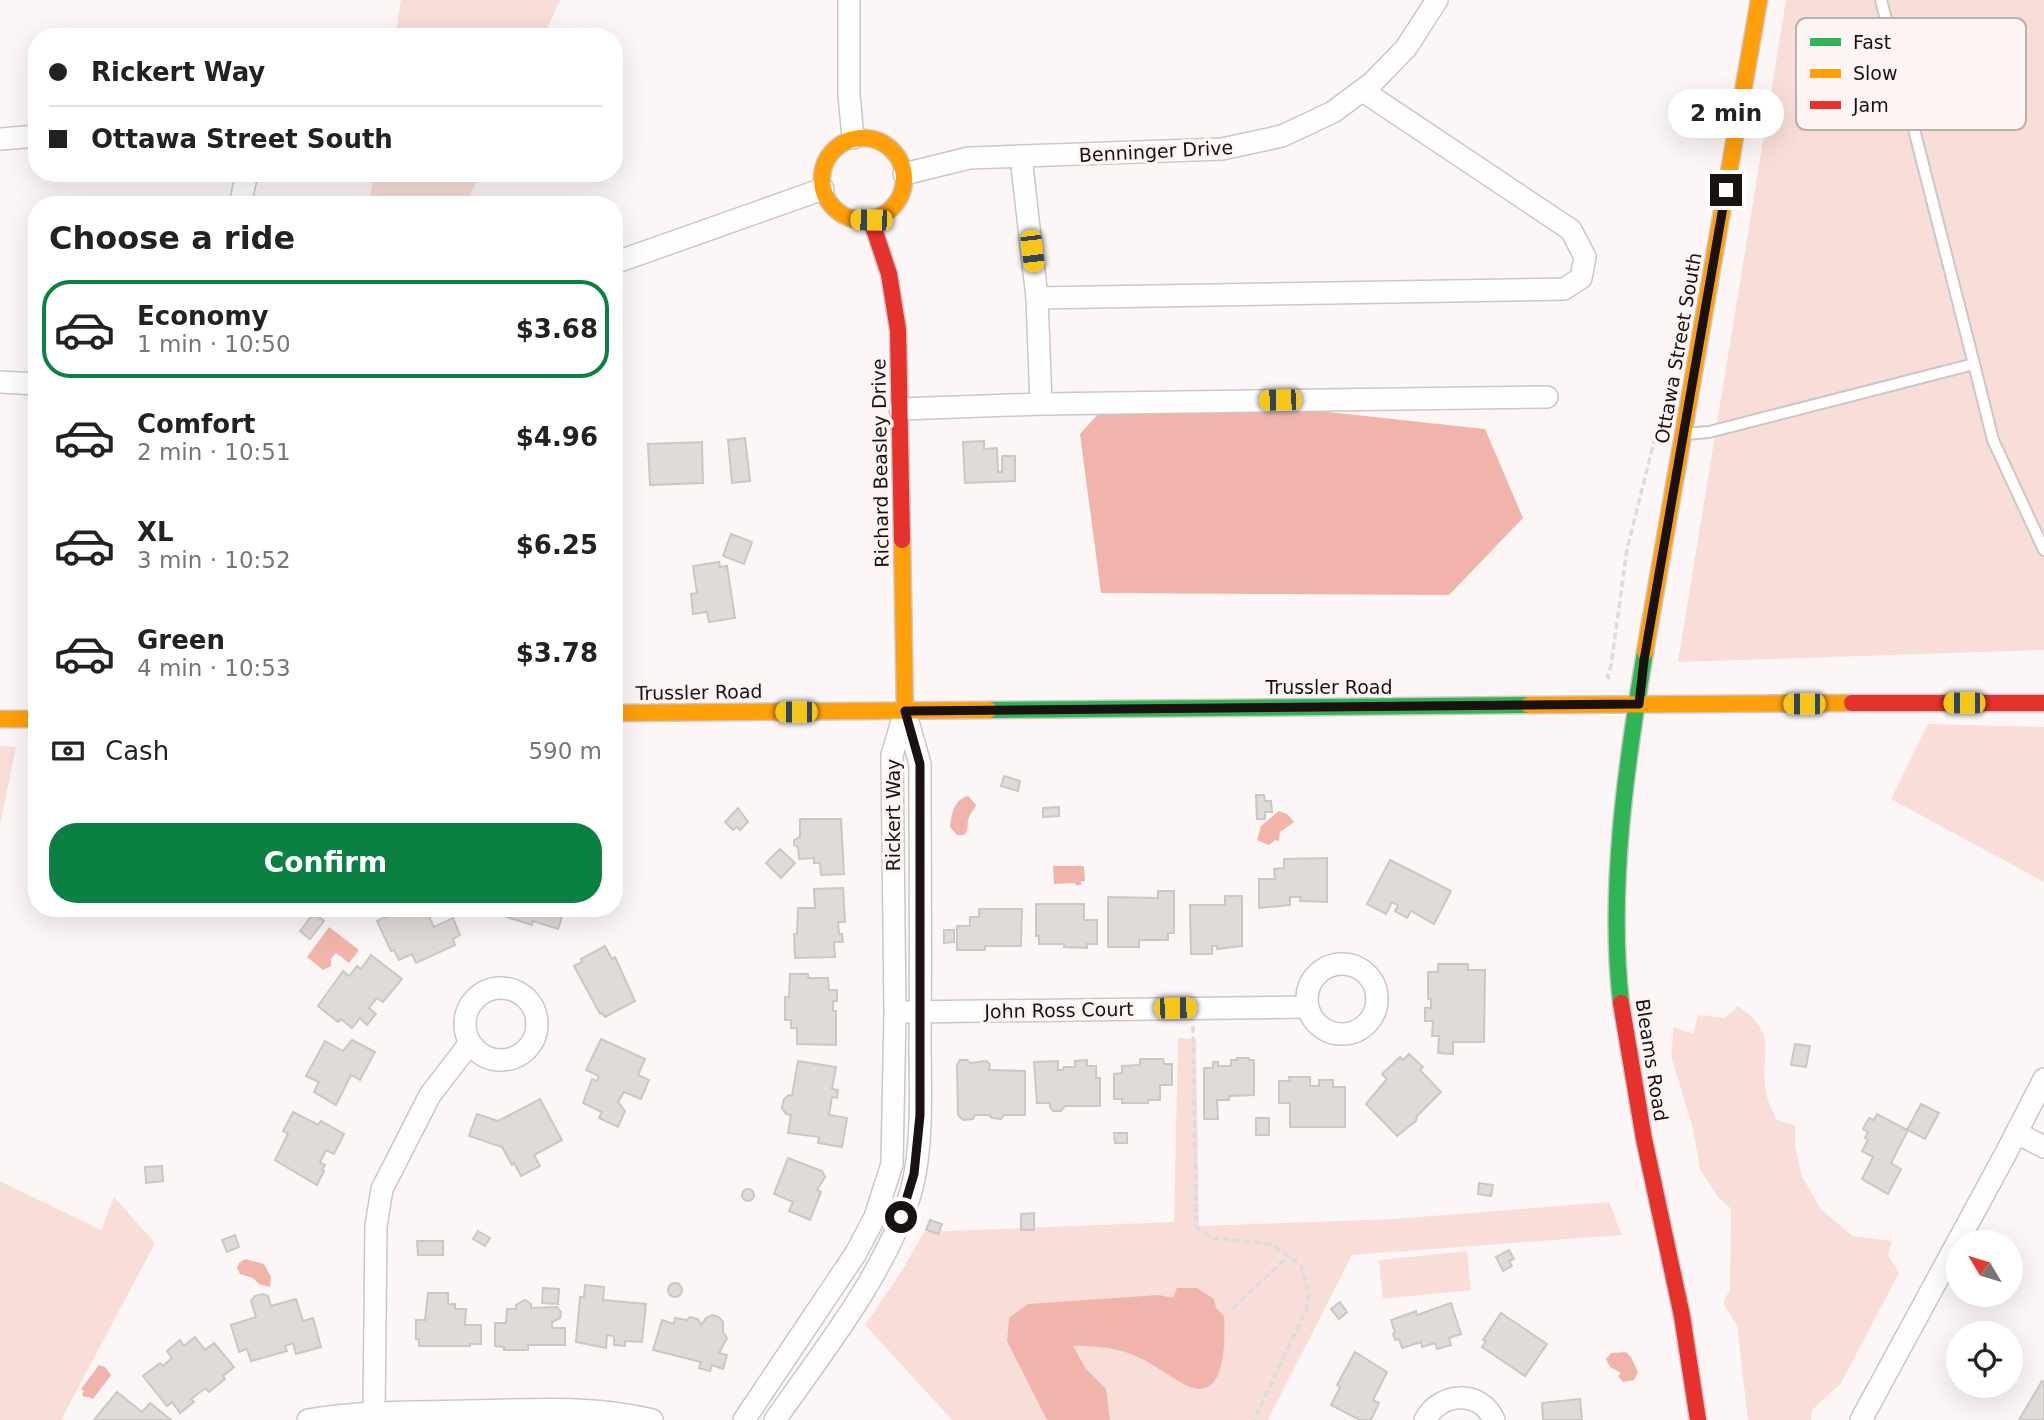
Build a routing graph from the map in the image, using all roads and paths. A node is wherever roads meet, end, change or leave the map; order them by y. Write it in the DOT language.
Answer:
graph roads {
  1 [pos="849,0"];
  2 [pos="1437,0"];
  3 [pos="1759,0"];
  4 [pos="1881,0"];
  5 [pos="1886,18"];
  6 [pos="1363,91"];
  7 [pos="1914,130"];
  8 [pos="28,137"];
  9 [pos="853,138"];
  10 [pos="0,139"];
  11 [pos="1021,157"];
  12 [pos="904,174"];
  13 [pos="823,189"];
  14 [pos="871,220"];
  15 [pos="623,260"];
  16 [pos="1037,298"];
  17 [pos="1974,364"];
  18 [pos="0,382"];
  19 [pos="28,384"];
  20 [pos="1547,397"];
  21 [pos="1041,404"];
  22 [pos="900,409"];
  23 [pos="1657,431"];
  24 [pos="1685,434"];
  25 [pos="2044,550"];
  26 [pos="2044,703"];
  27 [pos="1639,704"];
  28 [pos="905,711"];
  29 [pos="623,713"];
  30 [pos="0,719"];
  31 [pos="28,719"];
  32 [pos="1307,1007"];
  33 [pos="1193,1008"];
  34 [pos="895,1012"];
  35 [pos="920,1012"];
  36 [pos="470,1043"];
  37 [pos="2044,1079"];
  38 [pos="2017,1133"];
  39 [pos="2044,1147"];
  40 [pos="1288,1256"];
  41 [pos="1233,1308"];
  42 [pos="374,1412"];
  43 [pos="308,1420"];
  44 [pos="652,1420"];
  45 [pos="744,1420"];
  46 [pos="775,1420"];
  47 [pos="1254,1420"];
  48 [pos="1425,1420"];
  49 [pos="1494,1420"];
  50 [pos="1698,1420"];
  51 [pos="1861,1420"];
  1 -- 9 [label="street"];
  2 -- 6 [label="street, Benninger Drive"];
  3 -- 24 [label="main road, Ottawa Street South"];
  4 -- 5 [label="lane"];
  6 -- 11 [label="street, Benninger Drive"];
  6 -- 16 [label="street"];
  7 -- 17 [label="lane"];
  8 -- 10 [label="street"];
  9 -- 12 [label="main road"];
  9 -- 13 [label="main road"];
  11 -- 12 [label="street, Benninger Drive"];
  11 -- 16 [label="street"];
  12 -- 14 [label="main road"];
  13 -- 14 [label="main road"];
  13 -- 15 [label="street"];
  14 -- 22 [label="main road, Richard Beasley Drive"];
  16 -- 21 [label="street"];
  17 -- 24 [label="lane"];
  17 -- 25 [label="lane"];
  18 -- 19 [label="street"];
  20 -- 21 [label="street"];
  21 -- 22 [label="street"];
  22 -- 28 [label="main road, Richard Beasley Drive"];
  23 -- 27 [label="path"];
  24 -- 27 [label="main road, Ottawa Street South"];
  26 -- 27 [label="main road, Trussler Road"];
  27 -- 28 [label="main road, Trussler Road"];
  27 -- 50 [label="main road, Bleams Road"];
  28 -- 29 [label="main road, Trussler Road"];
  28 -- 34 [label="street, Rickert Way"];
  28 -- 35 [label="street, Rickert Way"];
  30 -- 31 [label="main road"];
  32 -- 33 [label="street, John Ross Court"];
  33 -- 35 [label="street, John Ross Court"];
  33 -- 40 [label="path"];
  34 -- 35 [label="street, John Ross Court"];
  34 -- 45 [label="street, Rickert Way"];
  35 -- 46 [label="street, Rickert Way"];
  36 -- 42 [label="street"];
  37 -- 38 [label="street"];
  38 -- 39 [label="street"];
  38 -- 51 [label="street"];
  40 -- 41 [label="path"];
  40 -- 47 [label="path"];
  42 -- 43 [label="street"];
  42 -- 44 [label="street"];
  48 -- 49 [label="street"];
}
